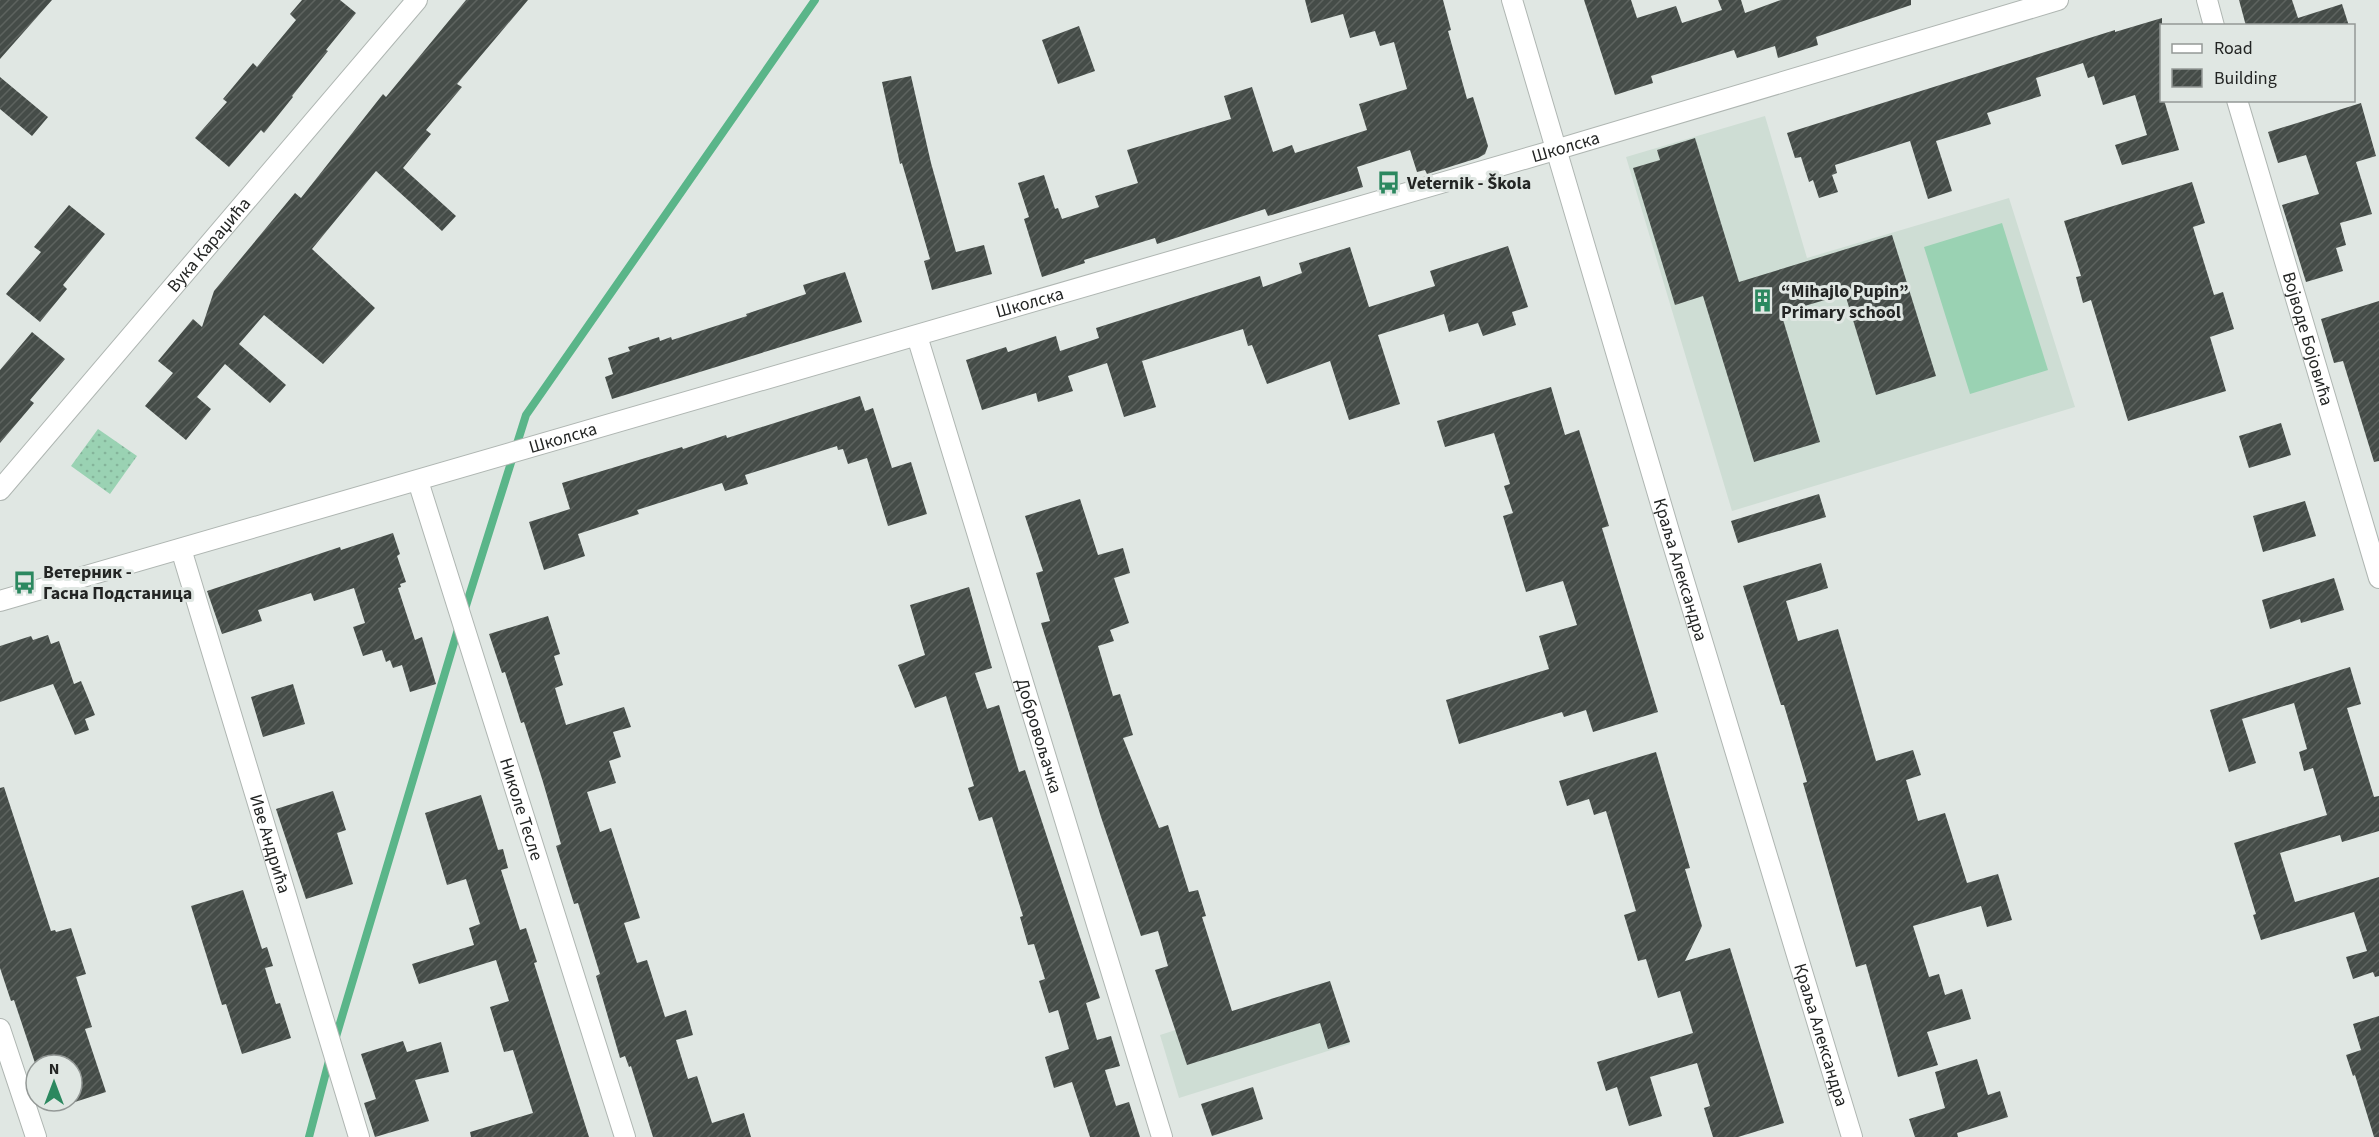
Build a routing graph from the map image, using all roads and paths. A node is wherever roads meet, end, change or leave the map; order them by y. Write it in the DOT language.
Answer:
graph roads {
  1 [pos="417,0"];
  2 [pos="1512,0"];
  3 [pos="2058,0"];
  4 [pos="2206,0"];
  5 [pos="2213,24"];
  6 [pos="2237,102"];
  7 [pos="1555,150"];
  8 [pos="917,336"];
  9 [pos="418,481"];
  10 [pos="0,490"];
  11 [pos="181,549"];
  12 [pos="2379,578"];
  13 [pos="0,601"];
  14 [pos="0,1029"];
  15 [pos="36,1137"];
  16 [pos="359,1137"];
  17 [pos="625,1137"];
  18 [pos="1162,1137"];
  19 [pos="1852,1137"];
  1 -- 10 [label="street, Вука Караџића"];
  2 -- 7 [label="street, Краља Александра"];
  3 -- 7 [label="street, Школска"];
  4 -- 5 [label="street"];
  6 -- 12 [label="street, Војводе Бојовића"];
  7 -- 8 [label="street, Школска"];
  7 -- 19 [label="street, Краља Александра"];
  8 -- 9 [label="street, Школска"];
  8 -- 18 [label="street, Добровољачка"];
  9 -- 11 [label="street, Школска"];
  9 -- 17 [label="street, Николе Тесле"];
  11 -- 13 [label="street, Школска"];
  11 -- 16 [label="street, Иве Андрића"];
  14 -- 15 [label="street"];
}
